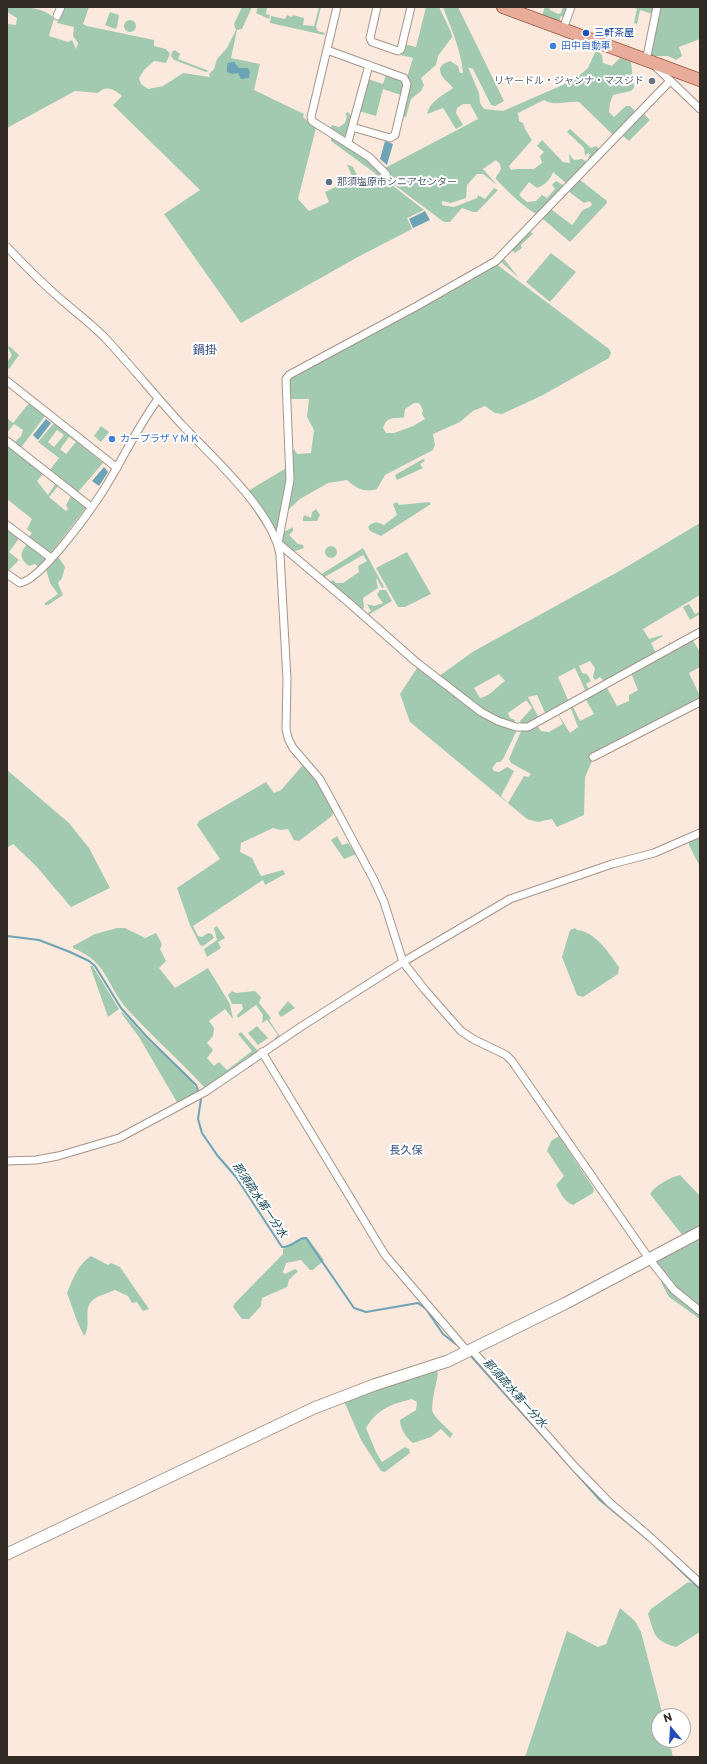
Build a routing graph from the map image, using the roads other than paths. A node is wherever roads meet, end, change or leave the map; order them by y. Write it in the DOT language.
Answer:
graph roads {
  1 [pos="60,7"];
  2 [pos="337,7"];
  3 [pos="377,7"];
  4 [pos="411,7"];
  5 [pos="503,7"];
  6 [pos="571,7"];
  7 [pos="657,7"];
  8 [pos="520,10"];
  9 [pos="57,16"];
  10 [pos="563,29"];
  11 [pos="327,50"];
  12 [pos="649,62"];
  13 [pos="369,65"];
  14 [pos="700,80"];
  15 [pos="670,81"];
  16 [pos="700,109"];
  17 [pos="352,127"];
  18 [pos="348,142"];
  19 [pos="386,174"];
  20 [pos="7,247"];
  21 [pos="7,381"];
  22 [pos="158,400"];
  23 [pos="7,441"];
  24 [pos="117,468"];
  25 [pos="91,507"];
  26 [pos="7,525"];
  27 [pos="278,543"];
  28 [pos="51,558"];
  29 [pos="7,574"];
  30 [pos="700,632"];
  31 [pos="700,702"];
  32 [pos="592,756"];
  33 [pos="700,833"];
  34 [pos="403,962"];
  35 [pos="262,1052"];
  36 [pos="7,1162"];
  37 [pos="700,1232"];
  38 [pos="650,1260"];
  39 [pos="700,1311"];
  40 [pos="469,1350"];
  41 [pos="7,1554"];
  42 [pos="700,1583"];
  1 -- 9 [label="street"];
  2 -- 11 [label="street"];
  3 -- 4 [label="street"];
  5 -- 8 [label="main road"];
  6 -- 10 [label="street"];
  7 -- 12 [label="street"];
  8 -- 10 [label="main road"];
  10 -- 12 [label="main road"];
  11 -- 13 [label="street"];
  11 -- 18 [label="street"];
  12 -- 14 [label="main road"];
  12 -- 15 [label="street"];
  13 -- 17 [label="street"];
  13 -- 17 [label="street"];
  15 -- 16 [label="street"];
  15 -- 27 [label="street"];
  17 -- 18 [label="street"];
  18 -- 19 [label="street"];
  20 -- 22 [label="street"];
  21 -- 24 [label="street"];
  22 -- 24 [label="street"];
  22 -- 27 [label="street"];
  23 -- 25 [label="street"];
  24 -- 25 [label="street"];
  25 -- 28 [label="street"];
  26 -- 28 [label="street"];
  27 -- 30 [label="street"];
  27 -- 34 [label="street"];
  28 -- 29 [label="street"];
  31 -- 32 [label="street"];
  33 -- 34 [label="street"];
  34 -- 35 [label="street"];
  34 -- 38 [label="street"];
  35 -- 36 [label="street"];
  35 -- 40 [label="street"];
  37 -- 38 [label="street"];
  38 -- 39 [label="street"];
  38 -- 40 [label="street"];
  40 -- 41 [label="street"];
  40 -- 42 [label="street"];
}
